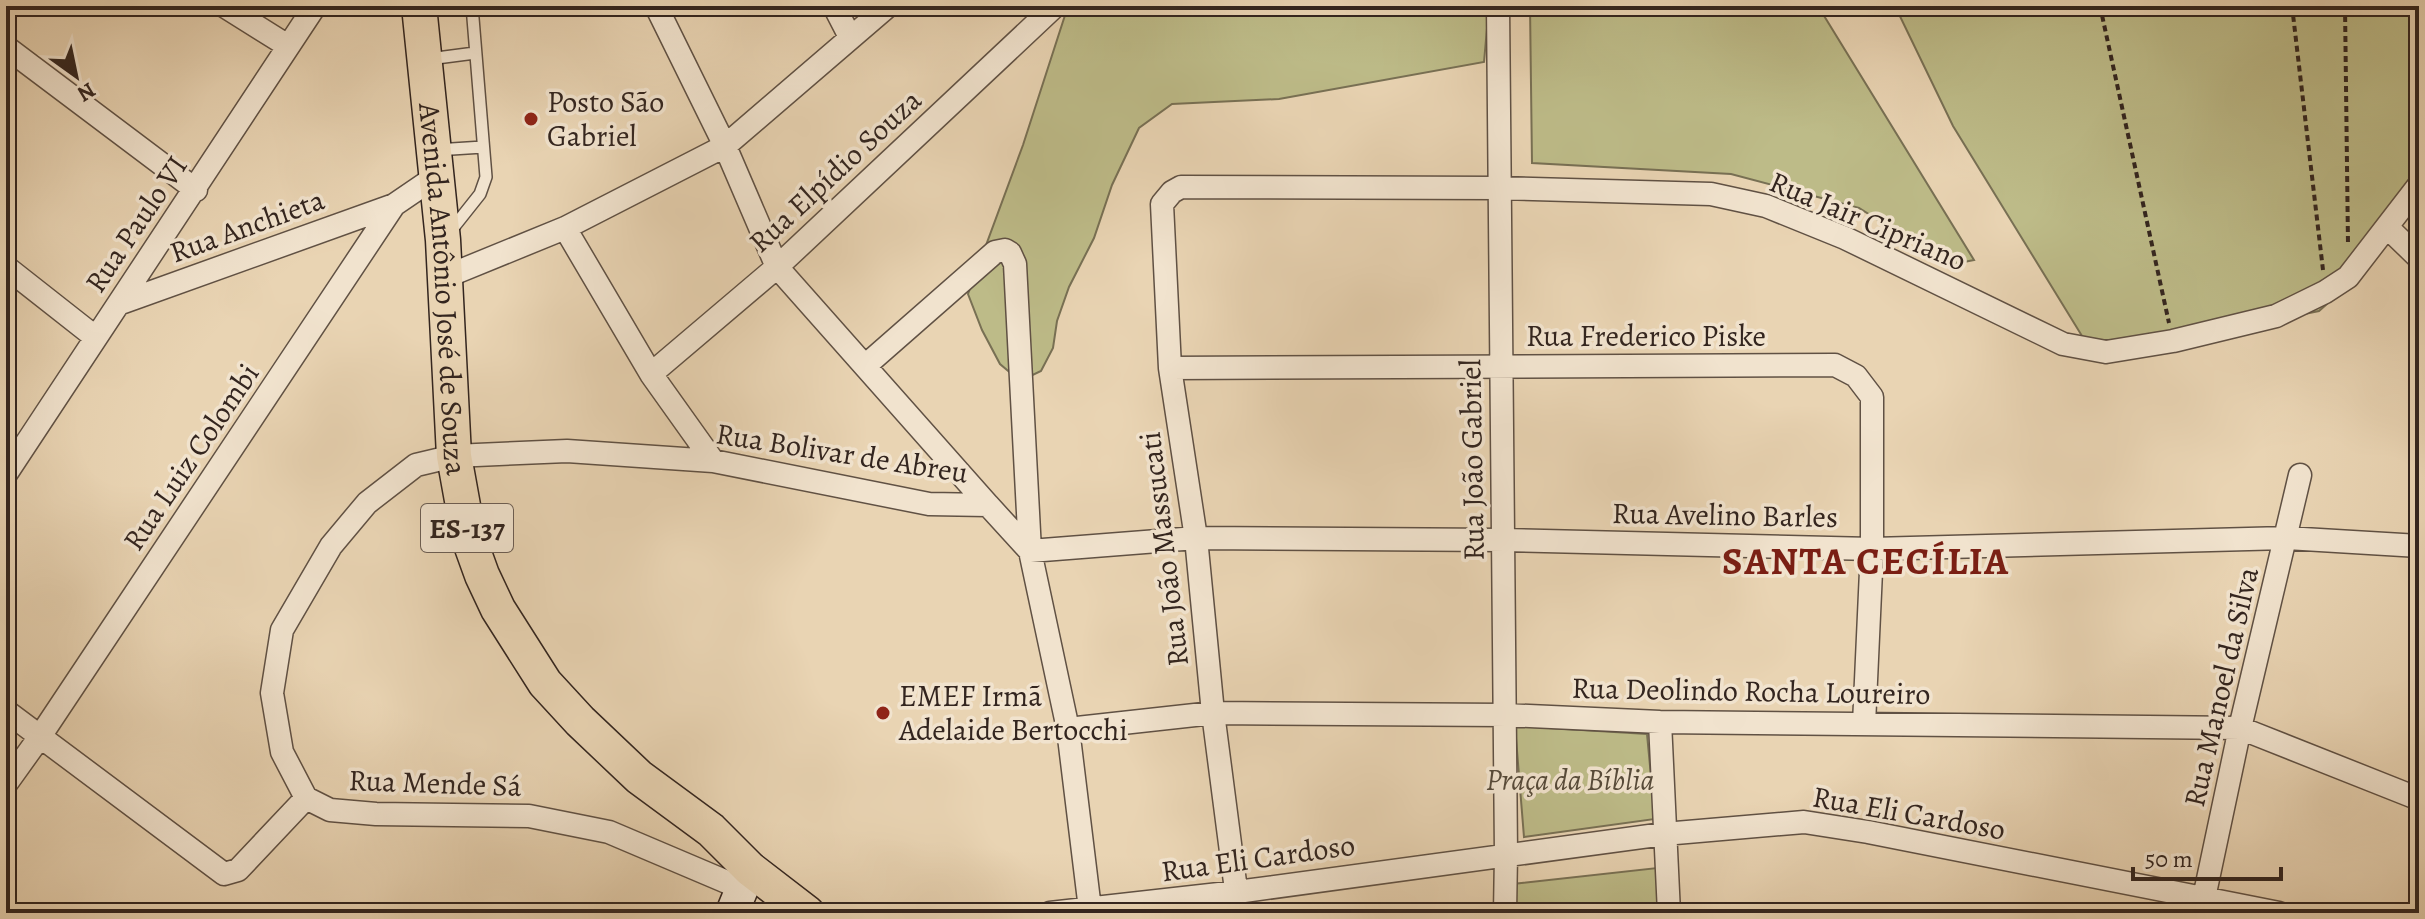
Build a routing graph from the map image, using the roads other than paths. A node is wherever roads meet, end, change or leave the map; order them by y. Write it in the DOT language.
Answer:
graph roads {
  1 [pos="224,6"];
  2 [pos="315,6"];
  3 [pos="419,6"];
  4 [pos="472,6"];
  5 [pos="656,6"];
  6 [pos="834,6"];
  7 [pos="888,6"];
  8 [pos="1055,6"];
  9 [pos="1498,6"];
  10 [pos="850,37"];
  11 [pos="288,46"];
  12 [pos="6,47"];
  13 [pos="475,53"];
  14 [pos="425,60"];
  15 [pos="725,146"];
  16 [pos="483,147"];
  17 [pos="436,163"];
  18 [pos="2419,185"];
  19 [pos="1181,187"];
  20 [pos="1500,188"];
  21 [pos="196,190"];
  22 [pos="394,205"];
  23 [pos="565,228"];
  24 [pos="2388,228"];
  25 [pos="443,240"];
  26 [pos="2419,258"];
  27 [pos="6,267"];
  28 [pos="777,267"];
  29 [pos="445,277"];
  30 [pos="121,303"];
  31 [pos="95,337"];
  32 [pos="865,366"];
  33 [pos="1501,367"];
  34 [pos="1170,368"];
  35 [pos="651,374"];
  36 [pos="454,456"];
  37 [pos="713,461"];
  38 [pos="6,474"];
  39 [pos="2300,475"];
  40 [pos="988,505"];
  41 [pos="1196,538"];
  42 [pos="2286,538"];
  43 [pos="1503,540"];
  44 [pos="2419,546"];
  45 [pos="1872,549"];
  46 [pos="1030,551"];
  47 [pos="6,711"];
  48 [pos="1213,713"];
  49 [pos="1505,715"];
  50 [pos="1660,722"];
  51 [pos="1864,724"];
  52 [pos="2240,728"];
  53 [pos="1068,729"];
  54 [pos="39,738"];
  55 [pos="6,784"];
  56 [pos="306,798"];
  57 [pos="2419,799"];
  58 [pos="1664,834"];
  59 [pos="1506,854"];
  60 [pos="741,890"];
  61 [pos="1238,902"];
  62 [pos="2202,906"];
  63 [pos="1090,909"];
  64 [pos="807,913"];
  65 [pos="1050,913"];
  66 [pos="1505,913"];
  67 [pos="1669,913"];
  68 [pos="2279,913"];
  1 -- 11 [label="street"];
  2 -- 11 [label="street, Rua Paulo VI"];
  3 -- 14 [label="main road, Avenida Antônio José de Souza / ES-137"];
  4 -- 13 [label="lane"];
  5 -- 15 [label="street"];
  6 -- 10 [label="street"];
  7 -- 10 [label="street"];
  8 -- 28 [label="street, Rua Elpídio Souza"];
  9 -- 20 [label="street, Rua João Gabriel"];
  10 -- 15 [label="street"];
  11 -- 21 [label="street, Rua Paulo VI"];
  12 -- 21 [label="street"];
  13 -- 14 [label="lane"];
  13 -- 16 [label="lane"];
  14 -- 17 [label="main road, Avenida Antônio José de Souza / ES-137"];
  15 -- 23 [label="street"];
  15 -- 28 [label="street"];
  16 -- 17 [label="lane"];
  16 -- 25 [label="lane"];
  17 -- 22 [label="street, Rua Luiz Colombi"];
  17 -- 25 [label="main road, Avenida Antônio José de Souza / ES-137"];
  18 -- 24 [label="street, Rua Jair Cipriano"];
  19 -- 20 [label="street, Rua Jair Cipriano"];
  19 -- 34 [label="street, Rua João Massucati"];
  20 -- 24 [label="street, Rua Jair Cipriano"];
  20 -- 33 [label="street, Rua João Gabriel"];
  21 -- 30 [label="street, Rua Paulo VI"];
  22 -- 30 [label="street, Rua Anchieta"];
  22 -- 54 [label="street, Rua Luiz Colombi"];
  23 -- 29 [label="street"];
  23 -- 35 [label="street"];
  24 -- 26 [label="street"];
  25 -- 29 [label="main road, Avenida Antônio José de Souza / ES-137"];
  27 -- 31 [label="street"];
  28 -- 32 [label="street"];
  28 -- 35 [label="street, Rua Elpídio Souza"];
  29 -- 36 [label="main road, Avenida Antônio José de Souza / ES-137"];
  30 -- 31 [label="street, Rua Paulo VI"];
  31 -- 38 [label="street, Rua Paulo VI"];
  32 -- 40 [label="street"];
  32 -- 46 [label="street"];
  33 -- 34 [label="street, Rua Frederico Piske"];
  33 -- 43 [label="street, Rua João Gabriel"];
  33 -- 45 [label="street, Rua Frederico Piske"];
  34 -- 41 [label="street, Rua João Massucati"];
  35 -- 37 [label="street"];
  36 -- 37 [label="street, Rua Bolivar de Abreu"];
  36 -- 56 [label="street, Rua Mende Sá"];
  36 -- 60 [label="main road, Avenida Antônio José de Souza / ES-137"];
  37 -- 40 [label="street, Rua Bolivar de Abreu"];
  39 -- 42 [label="street, Rua Manoel da Silva"];
  40 -- 46 [label="street, Rua Bolivar de Abreu"];
  41 -- 43 [label="street, Rua Avelino Barles"];
  41 -- 46 [label="street, Rua Avelino Barles"];
  41 -- 48 [label="street, Rua João Massucati"];
  42 -- 44 [label="street, Rua Avelino Barles"];
  42 -- 45 [label="street, Rua Avelino Barles"];
  42 -- 52 [label="street, Rua Manoel da Silva"];
  43 -- 45 [label="street, Rua Avelino Barles"];
  43 -- 49 [label="street, Rua João Gabriel"];
  45 -- 51 [label="street"];
  46 -- 53 [label="street"];
  47 -- 54 [label="street"];
  48 -- 49 [label="street, Rua Deolindo Rocha Loureiro"];
  48 -- 53 [label="street, Rua Deolindo Rocha Loureiro"];
  48 -- 61 [label="street, Rua João Massucati"];
  49 -- 50 [label="street, Rua Deolindo Rocha Loureiro"];
  49 -- 59 [label="street, Rua João Gabriel"];
  50 -- 51 [label="street, Rua Deolindo Rocha Loureiro"];
  50 -- 58 [label="street"];
  51 -- 52 [label="street, Rua Deolindo Rocha Loureiro"];
  52 -- 57 [label="street, Rua Deolindo Rocha Loureiro"];
  52 -- 62 [label="street, Rua Manoel da Silva"];
  53 -- 63 [label="street"];
  54 -- 55 [label="street, Rua Luiz Colombi"];
  54 -- 56 [label="street"];
  56 -- 60 [label="street, Rua Mende Sá"];
  58 -- 59 [label="street, Rua Eli Cardoso"];
  58 -- 62 [label="street, Rua Eli Cardoso"];
  58 -- 67 [label="street"];
  59 -- 61 [label="street, Rua Eli Cardoso"];
  59 -- 66 [label="street, Rua João Gabriel"];
  60 -- 64 [label="main road, Avenida Antônio José de Souza / ES-137"];
  61 -- 63 [label="street, Rua Eli Cardoso"];
  62 -- 68 [label="street, Rua Eli Cardoso"];
  63 -- 65 [label="street, Rua Eli Cardoso"];
}
